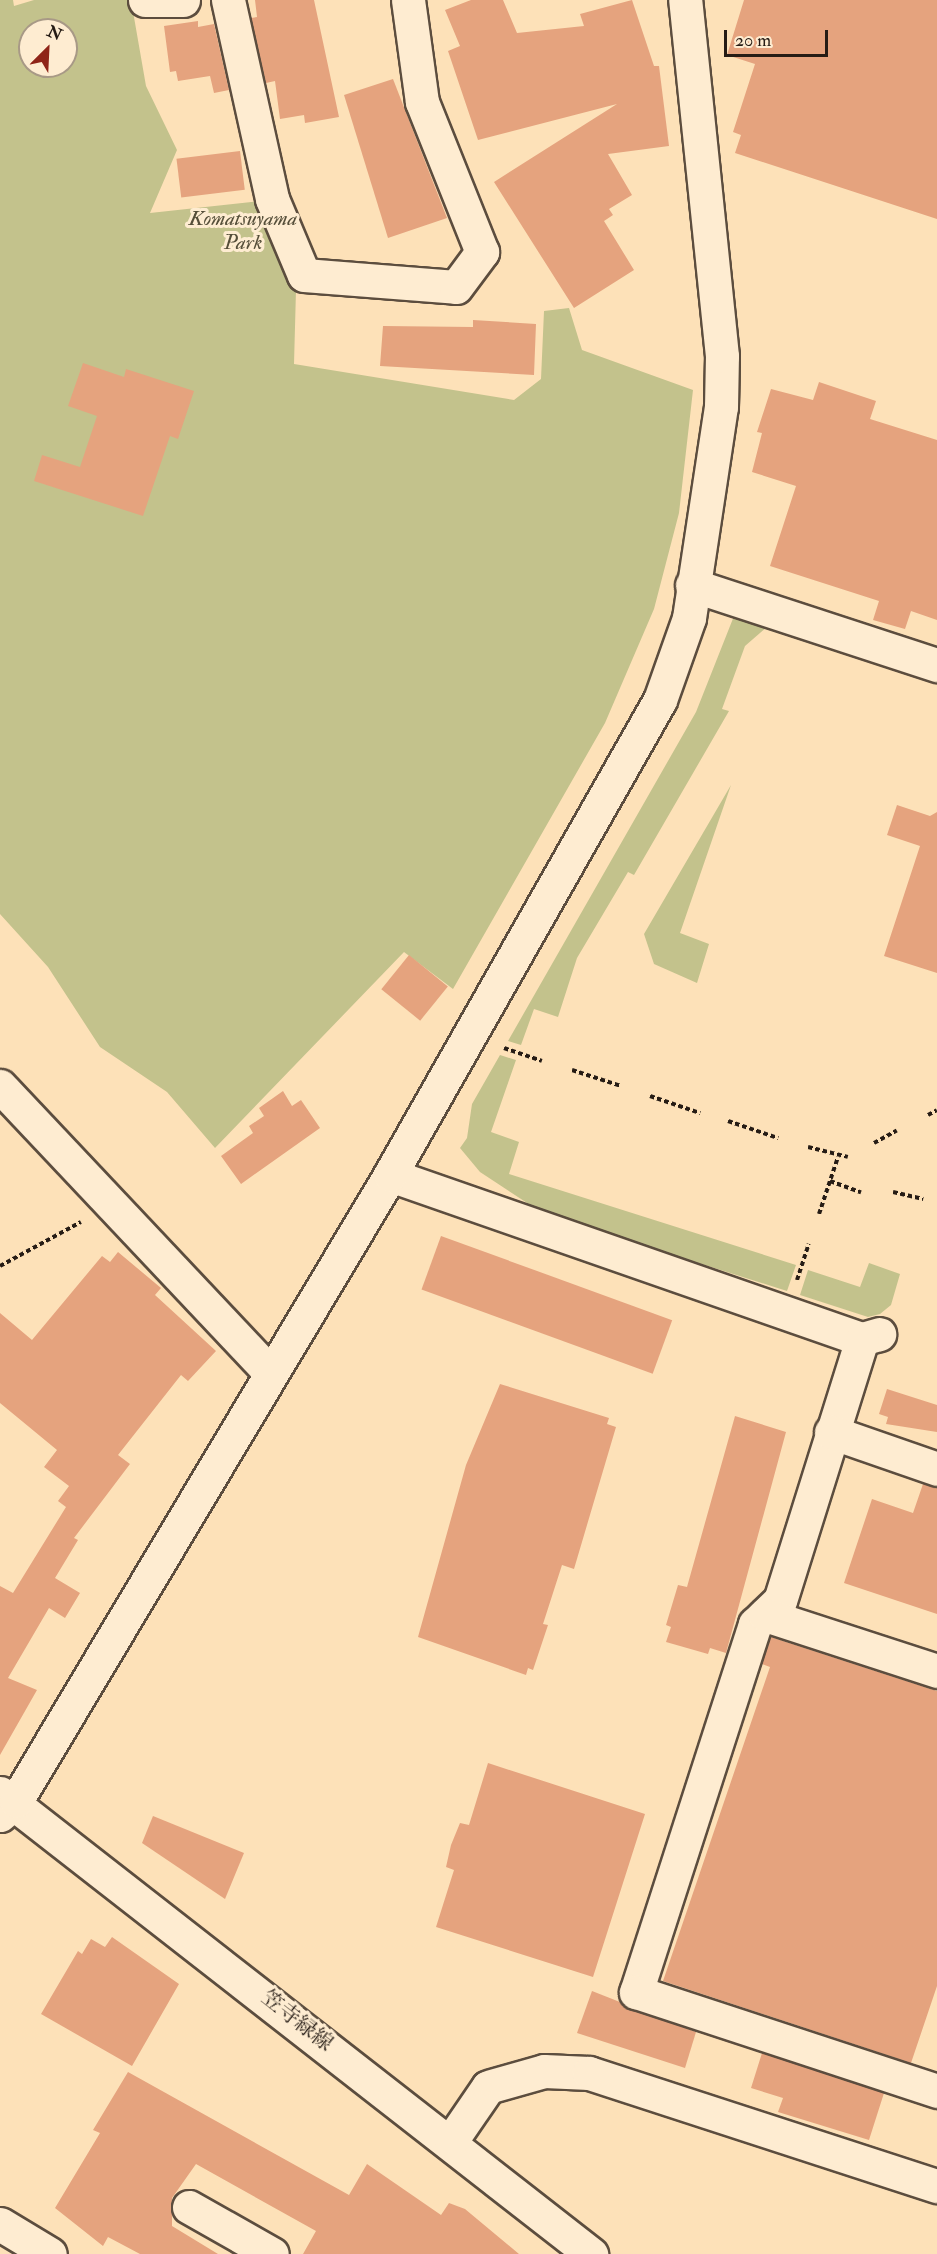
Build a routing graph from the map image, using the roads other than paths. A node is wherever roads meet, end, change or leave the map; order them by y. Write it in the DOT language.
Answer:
graph roads {
  1 [pos="145,0"];
  2 [pos="183,0"];
  3 [pos="228,0"];
  4 [pos="408,0"];
  5 [pos="685,0"];
  6 [pos="692,585"];
  7 [pos="937,665"];
  8 [pos="0,1086"];
  9 [pos="390,1175"];
  10 [pos="270,1372"];
  11 [pos="831,1432"];
  12 [pos="937,1469"];
  13 [pos="765,1615"];
  14 [pos="937,1671"];
  15 [pos="6,1803"];
  16 [pos="937,2091"];
  17 [pos="451,2141"];
  18 [pos="937,2186"];
  19 [pos="189,2207"];
  20 [pos="0,2224"];
  21 [pos="230,2244"];
  22 [pos="50,2254"];
  23 [pos="272,2254"];
  24 [pos="591,2254"];
  1 -- 2 [label="street"];
  3 -- 4 [label="street"];
  5 -- 6 [label="street"];
  6 -- 7 [label="street"];
  6 -- 9 [label="street"];
  8 -- 10 [label="street"];
  9 -- 10 [label="street"];
  9 -- 11 [label="street"];
  10 -- 15 [label="street"];
  11 -- 12 [label="street"];
  11 -- 13 [label="street"];
  13 -- 14 [label="street"];
  13 -- 16 [label="street"];
  15 -- 17 [label="street, 笠寺緑線"];
  17 -- 18 [label="street"];
  17 -- 24 [label="street, 笠寺緑線"];
  19 -- 21 [label="street"];
  20 -- 22 [label="street"];
  21 -- 23 [label="street"];
}
